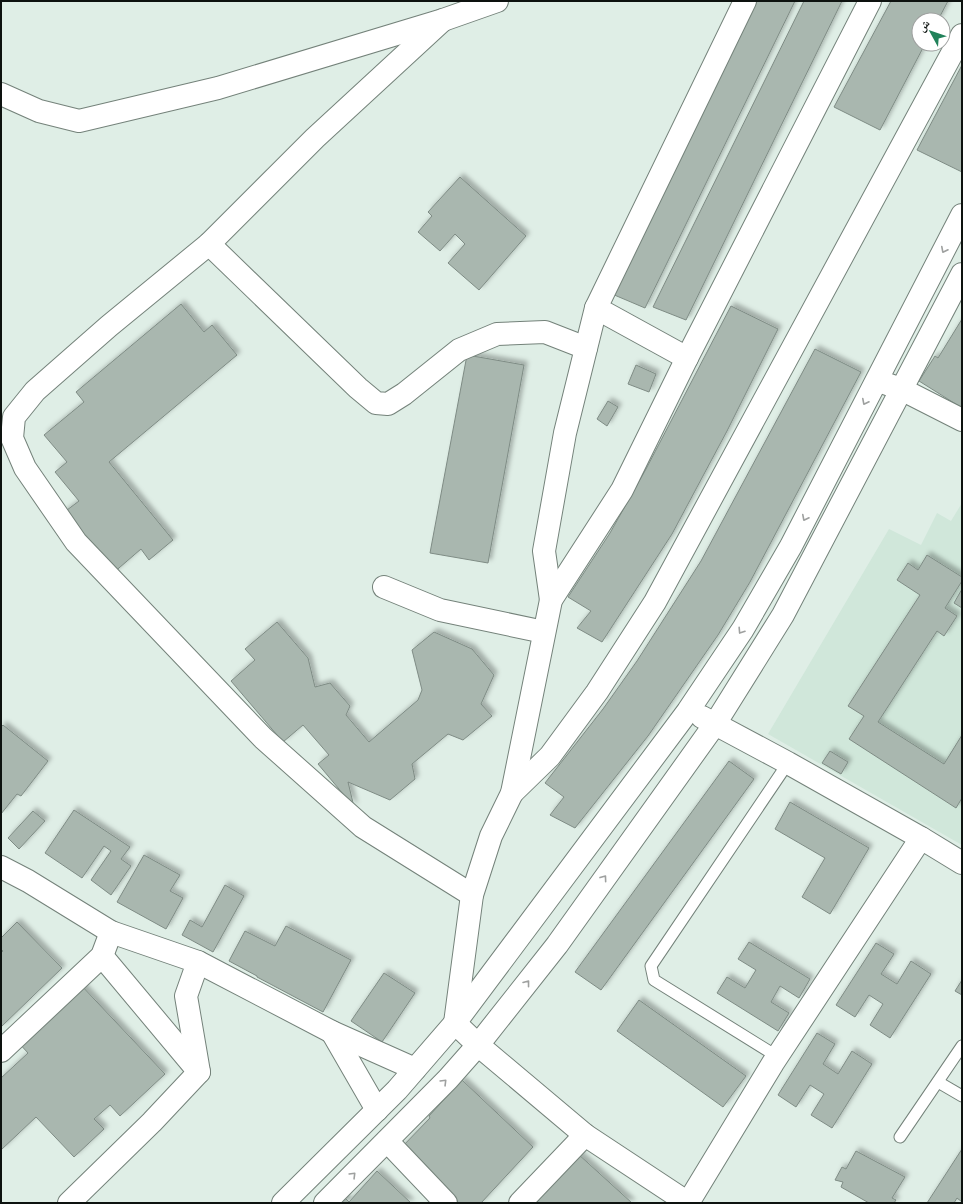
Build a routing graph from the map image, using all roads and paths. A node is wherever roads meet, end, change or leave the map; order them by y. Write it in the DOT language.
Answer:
graph roads {
  1 [pos="497,1"];
  2 [pos="744,1"];
  3 [pos="870,1"];
  4 [pos="443,20"];
  5 [pos="962,35"];
  6 [pos="1,94"];
  7 [pos="962,215"];
  8 [pos="209,244"];
  9 [pos="962,274"];
  10 [pos="596,308"];
  11 [pos="586,348"];
  12 [pos="687,358"];
  13 [pos="876,380"];
  14 [pos="901,389"];
  15 [pos="962,420"];
  16 [pos="384,587"];
  17 [pos="551,600"];
  18 [pos="544,632"];
  19 [pos="688,711"];
  20 [pos="715,724"];
  21 [pos="788,763"];
  22 [pos="512,793"];
  23 [pos="921,838"];
  24 [pos="962,863"];
  25 [pos="1,867"];
  26 [pos="472,895"];
  27 [pos="111,932"];
  28 [pos="102,956"];
  29 [pos="198,962"];
  30 [pos="455,1023"];
  31 [pos="332,1032"];
  32 [pos="478,1045"];
  33 [pos="962,1046"];
  34 [pos="1,1051"];
  35 [pos="778,1057"];
  36 [pos="415,1069"];
  37 [pos="199,1072"];
  38 [pos="938,1082"];
  39 [pos="962,1096"];
  40 [pos="377,1110"];
  41 [pos="585,1135"];
  42 [pos="900,1137"];
  43 [pos="387,1141"];
  44 [pos="69,1203"];
  45 [pos="283,1203"];
  46 [pos="325,1203"];
  47 [pos="446,1203"];
  48 [pos="520,1203"];
  49 [pos="688,1203"];
  1 -- 4 [label="street"];
  2 -- 10 [label="street"];
  3 -- 12 [label="street"];
  4 -- 6 [label="street"];
  4 -- 8 [label="street"];
  5 -- 22 [label="street"];
  7 -- 13 [label="street, one-way"];
  8 -- 11 [label="street"];
  8 -- 26 [label="street"];
  9 -- 14 [label="street"];
  10 -- 11 [label="street"];
  10 -- 12 [label="street"];
  11 -- 17 [label="street"];
  12 -- 17 [label="street"];
  13 -- 14 [label="street"];
  13 -- 19 [label="street, one-way"];
  14 -- 15 [label="street"];
  14 -- 20 [label="street"];
  16 -- 18 [label="street"];
  17 -- 18 [label="street"];
  18 -- 22 [label="street"];
  19 -- 20 [label="street"];
  19 -- 30 [label="street"];
  20 -- 21 [label="street"];
  32 -- 20 [label="street, one-way"];
  21 -- 23 [label="street"];
  21 -- 35 [label="lane"];
  22 -- 26 [label="street"];
  23 -- 24 [label="street"];
  23 -- 35 [label="street"];
  25 -- 27 [label="street"];
  26 -- 30 [label="street"];
  27 -- 28 [label="street"];
  27 -- 29 [label="street"];
  28 -- 34 [label="street"];
  28 -- 37 [label="street"];
  29 -- 31 [label="street"];
  29 -- 37 [label="street"];
  30 -- 32 [label="street"];
  30 -- 36 [label="street"];
  31 -- 36 [label="street"];
  31 -- 40 [label="street"];
  32 -- 41 [label="street"];
  43 -- 32 [label="street, one-way"];
  33 -- 38 [label="lane"];
  35 -- 49 [label="street"];
  36 -- 40 [label="street"];
  37 -- 44 [label="street"];
  38 -- 39 [label="lane"];
  38 -- 42 [label="lane"];
  40 -- 45 [label="street"];
  41 -- 48 [label="street"];
  41 -- 49 [label="street"];
  46 -- 43 [label="street, one-way"];
  43 -- 47 [label="street"];
}
